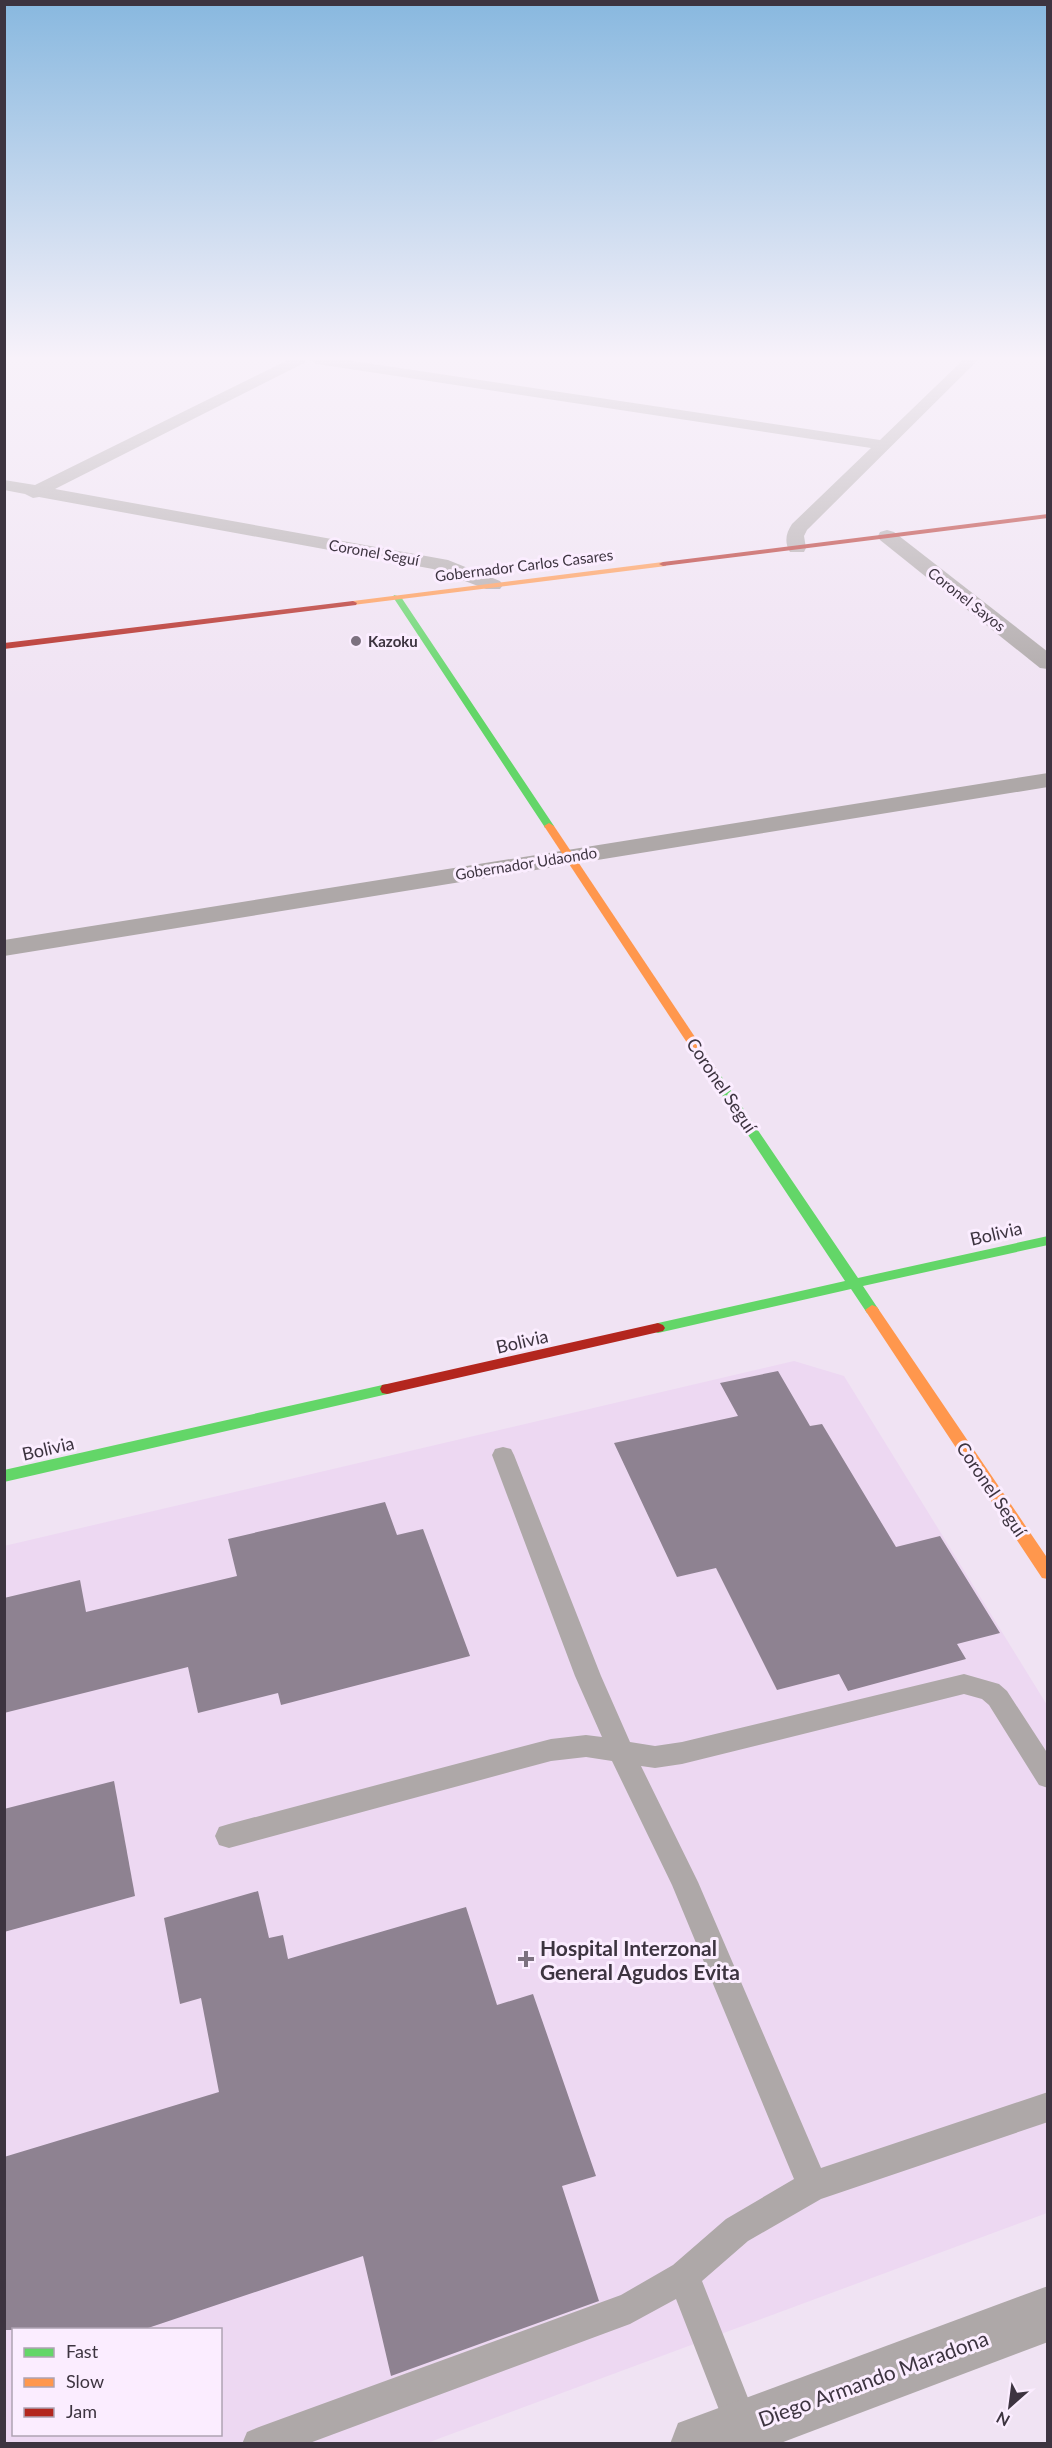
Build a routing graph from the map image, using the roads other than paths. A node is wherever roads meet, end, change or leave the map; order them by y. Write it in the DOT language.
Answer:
graph roads {
  1 [pos="70,474"];
  2 [pos="853,474"];
  3 [pos="4,485"];
  4 [pos="38,490"];
  5 [pos="13,503"];
  6 [pos="1047,516"];
  7 [pos="887,536"];
  8 [pos="797,548"];
  9 [pos="493,585"];
  10 [pos="397,597"];
  11 [pos="4,646"];
  12 [pos="1047,663"];
  13 [pos="1047,780"];
  14 [pos="568,856"];
  15 [pos="4,948"];
  16 [pos="1047,1240"];
  17 [pos="855,1283"];
  18 [pos="503,1455"];
  19 [pos="4,1476"];
  20 [pos="1047,1573"];
  21 [pos="621,1752"];
  22 [pos="1047,1777"];
  23 [pos="229,1836"];
  24 [pos="1047,2107"];
  25 [pos="813,2186"];
  26 [pos="684,2276"];
  27 [pos="1047,2314"];
  28 [pos="721,2435"];
  29 [pos="259,2444"];
  1 -- 4 [label="street"];
  2 -- 8 [label="street"];
  3 -- 4 [label="street, Coronel Seguí"];
  4 -- 5 [label="street"];
  4 -- 9 [label="street, Coronel Seguí"];
  6 -- 7 [label="street, Gobernador Carlos Casares"];
  7 -- 8 [label="street, Gobernador Carlos Casares"];
  7 -- 12 [label="street, Coronel Sayos"];
  8 -- 9 [label="street, Gobernador Carlos Casares"];
  9 -- 10 [label="street, Gobernador Carlos Casares"];
  10 -- 11 [label="street, Gobernador Carlos Casares"];
  10 -- 14 [label="street, Coronel Seguí"];
  13 -- 14 [label="street, Gobernador Udaondo"];
  14 -- 15 [label="street, Gobernador Udaondo"];
  14 -- 17 [label="street, Coronel Seguí"];
  16 -- 17 [label="street, Bolivia"];
  17 -- 19 [label="street, Bolivia"];
  17 -- 20 [label="street, Coronel Seguí"];
  18 -- 21 [label="lane"];
  21 -- 22 [label="lane"];
  21 -- 23 [label="lane"];
  21 -- 25 [label="lane"];
  24 -- 25 [label="lane"];
  25 -- 26 [label="lane"];
  26 -- 28 [label="lane"];
  26 -- 29 [label="lane"];
  27 -- 28 [label="street, Diego Armando Maradona"];
}
